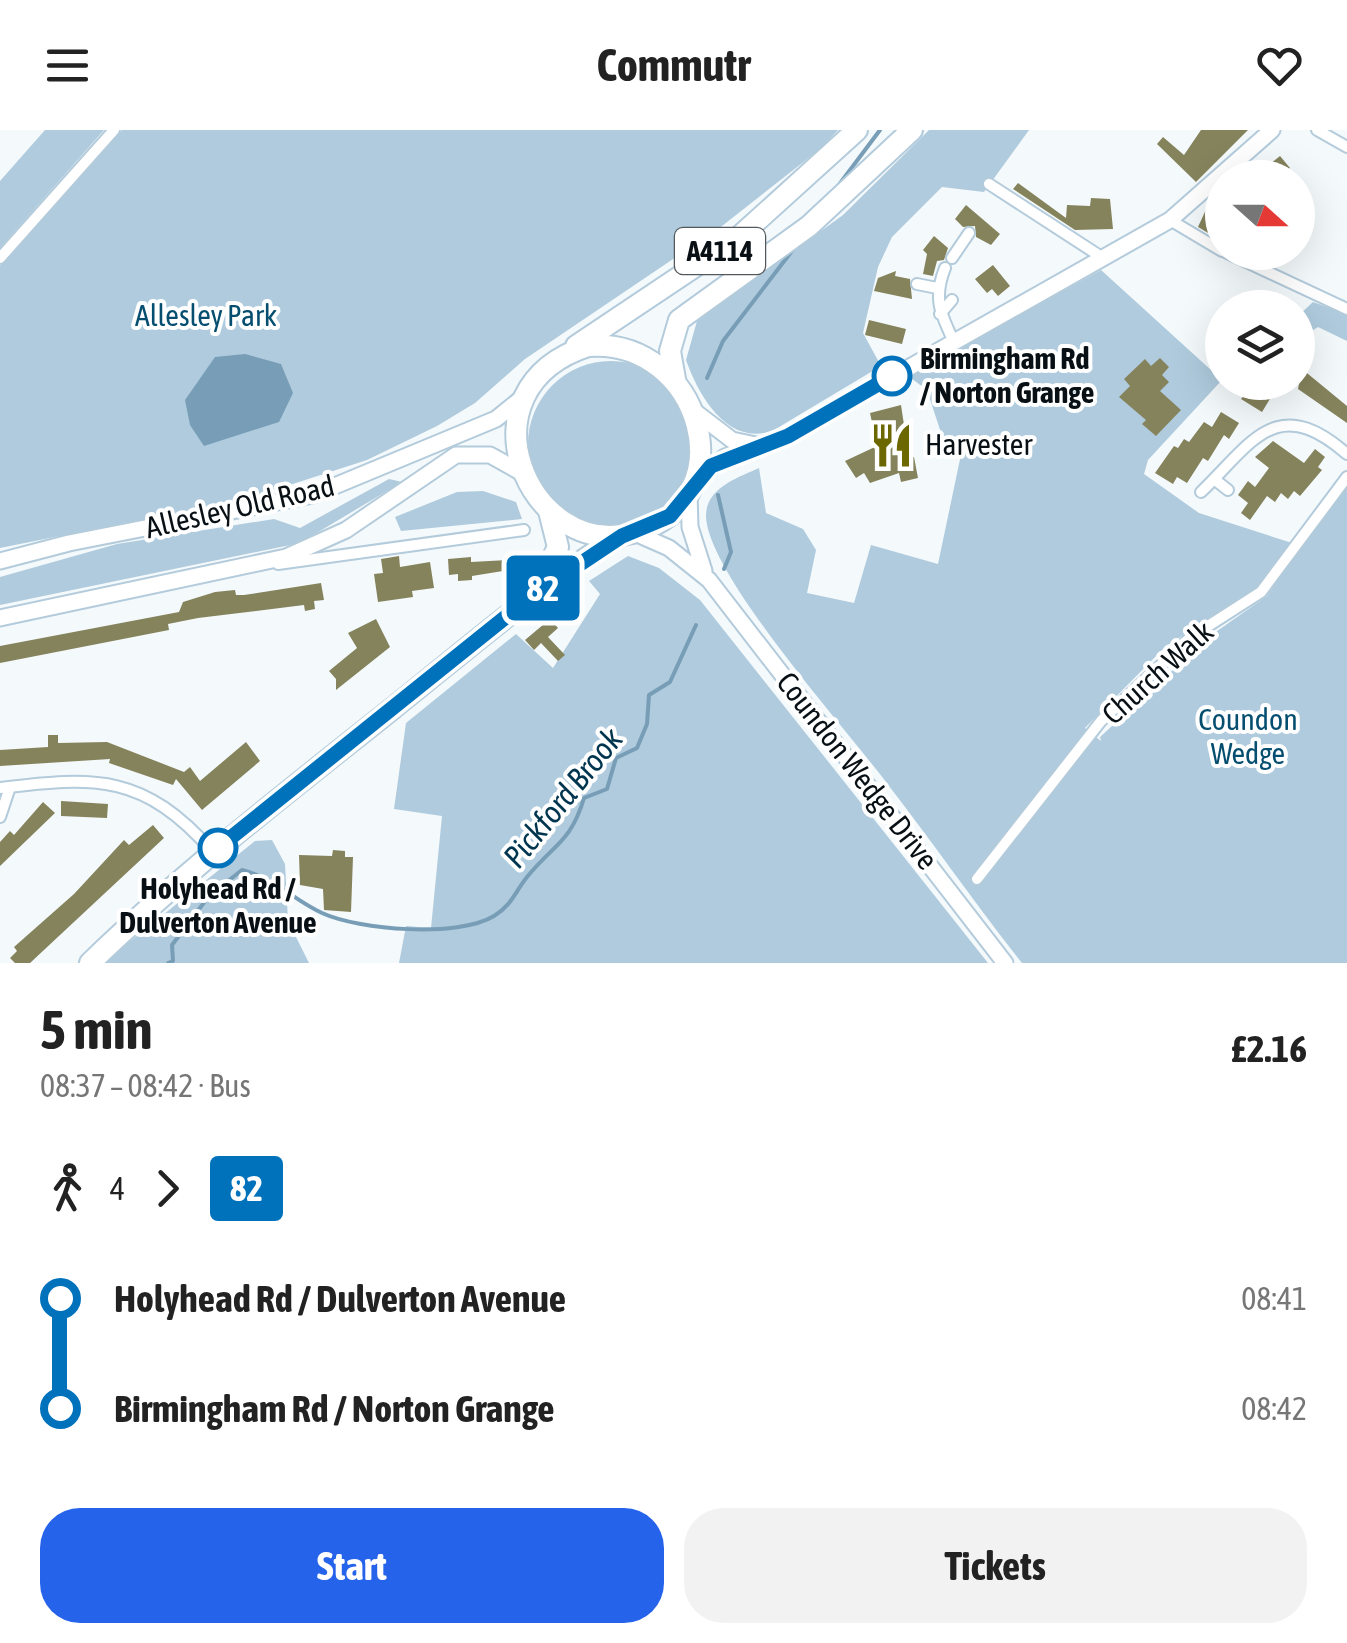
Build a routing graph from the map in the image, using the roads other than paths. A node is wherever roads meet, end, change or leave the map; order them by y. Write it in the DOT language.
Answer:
graph roads {
  1 [pos="114,130"];
  2 [pos="858,130"];
  3 [pos="912,130"];
  4 [pos="1272,130"];
  5 [pos="1317,130"];
  6 [pos="1347,147"];
  7 [pos="988,184"];
  8 [pos="1170,220"];
  9 [pos="969,233"];
  10 [pos="1205,241"];
  11 [pos="1100,256"];
  12 [pos="0,258"];
  13 [pos="1264,270"];
  14 [pos="917,284"];
  15 [pos="937,288"];
  16 [pos="952,300"];
  17 [pos="1347,308"];
  18 [pos="940,314"];
  19 [pos="954,342"];
  20 [pos="566,353"];
  21 [pos="675,381"];
  22 [pos="522,398"];
  23 [pos="694,410"];
  24 [pos="765,445"];
  25 [pos="1347,454"];
  26 [pos="524,474"];
  27 [pos="1347,477"];
  28 [pos="1214,480"];
  29 [pos="692,487"];
  30 [pos="1228,490"];
  31 [pos="1201,492"];
  32 [pos="549,511"];
  33 [pos="524,530"];
  34 [pos="628,534"];
  35 [pos="0,561"];
  36 [pos="249,568"];
  37 [pos="709,580"];
  38 [pos="532,596"];
  39 [pos="0,618"];
  40 [pos="5,787"];
  41 [pos="0,817"];
  42 [pos="213,852"];
  43 [pos="977,879"];
  44 [pos="90,963"];
  45 [pos="1005,963"];
  1 -- 12 [label="street"];
  2 -- 20 [label="highway, A4114"];
  3 -- 21 [label="highway, A4114"];
  4 -- 8 [label="main road"];
  5 -- 6 [label="street"];
  7 -- 11 [label="street"];
  8 -- 10 [label="street"];
  8 -- 11 [label="main road"];
  9 -- 15 [label="street"];
  11 -- 19 [label="main road"];
  13 -- 17 [label="street"];
  14 -- 15 [label="street"];
  15 -- 18 [label="street"];
  16 -- 18 [label="street"];
  18 -- 19 [label="street"];
  19 -- 24 [label="main road"];
  20 -- 21 [label="highway"];
  20 -- 22 [label="highway"];
  21 -- 23 [label="highway"];
  22 -- 26 [label="highway"];
  22 -- 35 [label="main road, Allesley Old Road"];
  23 -- 24 [label="main road"];
  23 -- 29 [label="highway"];
  24 -- 29 [label="main road"];
  25 -- 28 [label="street"];
  26 -- 32 [label="highway"];
  26 -- 36 [label="main road, Allesley Old Road"];
  27 -- 43 [label="street, Church Walk"];
  28 -- 30 [label="street"];
  28 -- 31 [label="street"];
  29 -- 34 [label="highway"];
  29 -- 37 [label="main road, Coundon Wedge Drive"];
  32 -- 34 [label="highway"];
  32 -- 38 [label="highway"];
  33 -- 36 [label="street, Allesley Old Road"];
  34 -- 37 [label="main road, Coundon Wedge Drive"];
  34 -- 38 [label="highway"];
  36 -- 39 [label="main road, Allesley Old Road"];
  37 -- 45 [label="main road, Coundon Wedge Drive"];
  38 -- 42 [label="highway"];
  40 -- 41 [label="street"];
  40 -- 42 [label="street"];
  42 -- 44 [label="highway"];
}
